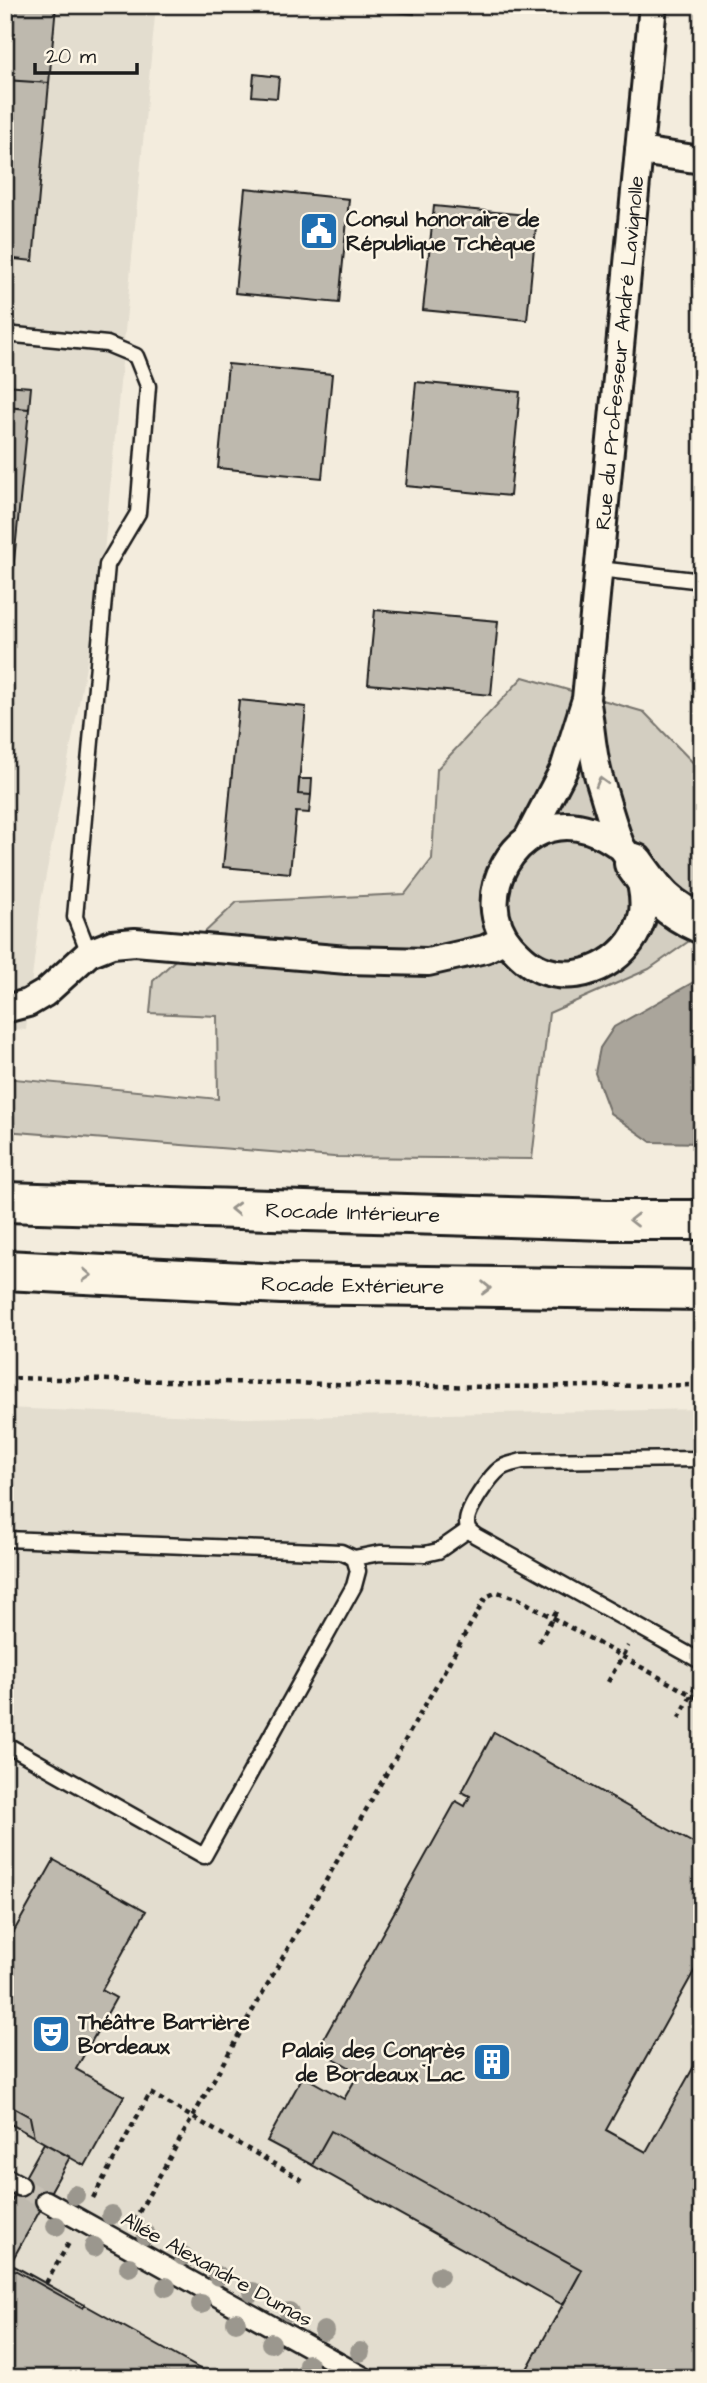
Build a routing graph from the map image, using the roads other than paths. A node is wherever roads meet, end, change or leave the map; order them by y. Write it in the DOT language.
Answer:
graph roads {
  1 [pos="653,5"];
  2 [pos="639,151"];
  3 [pos="702,160"];
  4 [pos="5,334"];
  5 [pos="599,569"];
  6 [pos="699,580"];
  7 [pos="586,699"];
  8 [pos="528,838"];
  9 [pos="627,855"];
  10 [pos="702,924"];
  11 [pos="505,939"];
  12 [pos="89,953"];
  13 [pos="5,1009"];
  14 [pos="13,1201"];
  15 [pos="702,1220"];
  16 [pos="10,1270"];
  17 [pos="702,1290"];
  18 [pos="702,1459"];
  19 [pos="468,1530"];
  20 [pos="5,1539"];
  21 [pos="354,1558"];
  22 [pos="702,1662"];
  23 [pos="5,1753"];
  24 [pos="46,2201"];
  25 [pos="365,2378"];
  1 -- 2 [label="street, Rue du Professeur André Lavignolle"];
  2 -- 3 [label="street"];
  2 -- 5 [label="street, Rue du Professeur André Lavignolle"];
  4 -- 12 [label="lane"];
  5 -- 6 [label="lane"];
  5 -- 7 [label="street, Rue du Professeur André Lavignolle"];
  7 -- 8 [label="street, Rue du Professeur André Lavignolle"];
  9 -- 7 [label="street, Rue du Professeur André Lavignolle, one-way"];
  8 -- 9 [label="street"];
  8 -- 11 [label="street"];
  9 -- 10 [label="highway"];
  9 -- 11 [label="street"];
  11 -- 12 [label="street"];
  12 -- 13 [label="street"];
  15 -- 14 [label="highway, Rocade Intérieure, one-way"];
  16 -- 17 [label="highway, Rocade Extérieure, one-way"];
  18 -- 19 [label="lane"];
  19 -- 21 [label="lane"];
  19 -- 22 [label="lane"];
  20 -- 21 [label="lane"];
  21 -- 23 [label="lane"];
  24 -- 25 [label="street, Allée Alexandre Dumas"];
}
